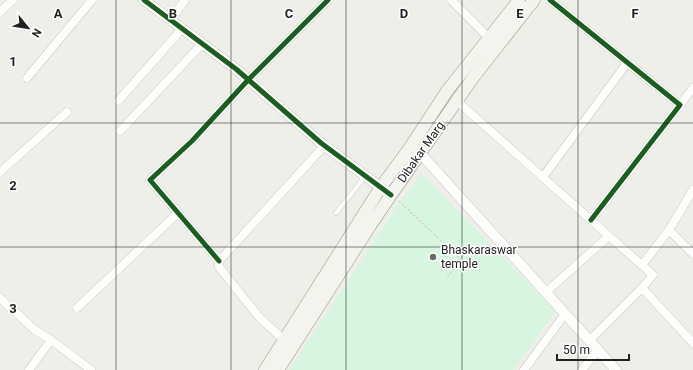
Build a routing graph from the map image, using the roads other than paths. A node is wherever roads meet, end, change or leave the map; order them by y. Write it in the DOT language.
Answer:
graph roads {
  1 [pos="13,0"];
  2 [pos="92,0"];
  3 [pos="144,0"];
  4 [pos="185,0"];
  5 [pos="328,0"];
  6 [pos="451,0"];
  7 [pos="534,0"];
  8 [pos="550,0"];
  9 [pos="514,2"];
  10 [pos="0,12"];
  11 [pos="170,20"];
  12 [pos="182,29"];
  13 [pos="489,38"];
  14 [pos="202,44"];
  15 [pos="627,63"];
  16 [pos="27,78"];
  17 [pos="248,80"];
  18 [pos="693,88"];
  19 [pos="118,101"];
  20 [pos="457,101"];
  21 [pos="680,105"];
  22 [pos="68,112"];
  23 [pos="120,131"];
  24 [pos="325,145"];
  25 [pos="420,153"];
  26 [pos="0,172"];
  27 [pos="364,175"];
  28 [pos="543,177"];
  29 [pos="693,190"];
  30 [pos="386,191"];
  31 [pos="178,213"];
  32 [pos="336,213"];
  33 [pos="591,220"];
  34 [pos="669,230"];
  35 [pos="609,236"];
  36 [pos="693,254"];
  37 [pos="219,261"];
  38 [pos="642,265"];
  39 [pos="642,288"];
  40 [pos="545,293"];
  41 [pos="0,298"];
  42 [pos="77,308"];
  43 [pos="565,314"];
  44 [pos="51,340"];
  45 [pos="284,340"];
  46 [pos="589,341"];
  47 [pos="693,343"];
  48 [pos="598,350"];
  49 [pos="29,370"];
  50 [pos="91,370"];
  51 [pos="265,370"];
  52 [pos="278,370"];
  53 [pos="524,370"];
  54 [pos="582,370"];
  55 [pos="616,370"];
  1 -- 10 [label="street"];
  2 -- 16 [label="street"];
  3 -- 11 [label="street"];
  4 -- 11 [label="street"];
  5 -- 17 [label="street"];
  6 -- 13 [label="street"];
  7 -- 20 [label="main road, Dibakar Marg"];
  8 -- 15 [label="street"];
  9 -- 13 [label="main road, Dibakar Marg"];
  11 -- 12 [label="street"];
  12 -- 14 [label="street"];
  12 -- 19 [label="street"];
  13 -- 30 [label="main road, Dibakar Marg"];
  14 -- 17 [label="street"];
  14 -- 23 [label="street"];
  15 -- 21 [label="street"];
  15 -- 28 [label="street"];
  17 -- 24 [label="street"];
  17 -- 31 [label="street"];
  18 -- 21 [label="street"];
  20 -- 25 [label="main road, Dibakar Marg"];
  20 -- 28 [label="street"];
  21 -- 33 [label="street"];
  22 -- 26 [label="street"];
  24 -- 27 [label="street"];
  24 -- 37 [label="street"];
  25 -- 30 [label="main road, Dibakar Marg"];
  25 -- 40 [label="street"];
  27 -- 30 [label="street"];
  27 -- 32 [label="lane"];
  28 -- 33 [label="street"];
  29 -- 34 [label="street"];
  30 -- 45 [label="main road, Dibakar Marg"];
  30 -- 52 [label="main road, Dibakar Marg"];
  31 -- 37 [label="street"];
  31 -- 42 [label="street"];
  33 -- 35 [label="street"];
  34 -- 36 [label="street"];
  34 -- 38 [label="street"];
  35 -- 38 [label="street"];
  35 -- 40 [label="street"];
  37 -- 45 [label="street"];
  38 -- 39 [label="street"];
  39 -- 46 [label="street"];
  39 -- 47 [label="street"];
  40 -- 43 [label="street"];
  41 -- 44 [label="street"];
  43 -- 46 [label="street"];
  43 -- 53 [label="street"];
  44 -- 49 [label="street"];
  44 -- 50 [label="street"];
  45 -- 51 [label="main road, Dibakar Marg"];
  46 -- 48 [label="street"];
  48 -- 54 [label="street"];
  48 -- 55 [label="street"];
}
